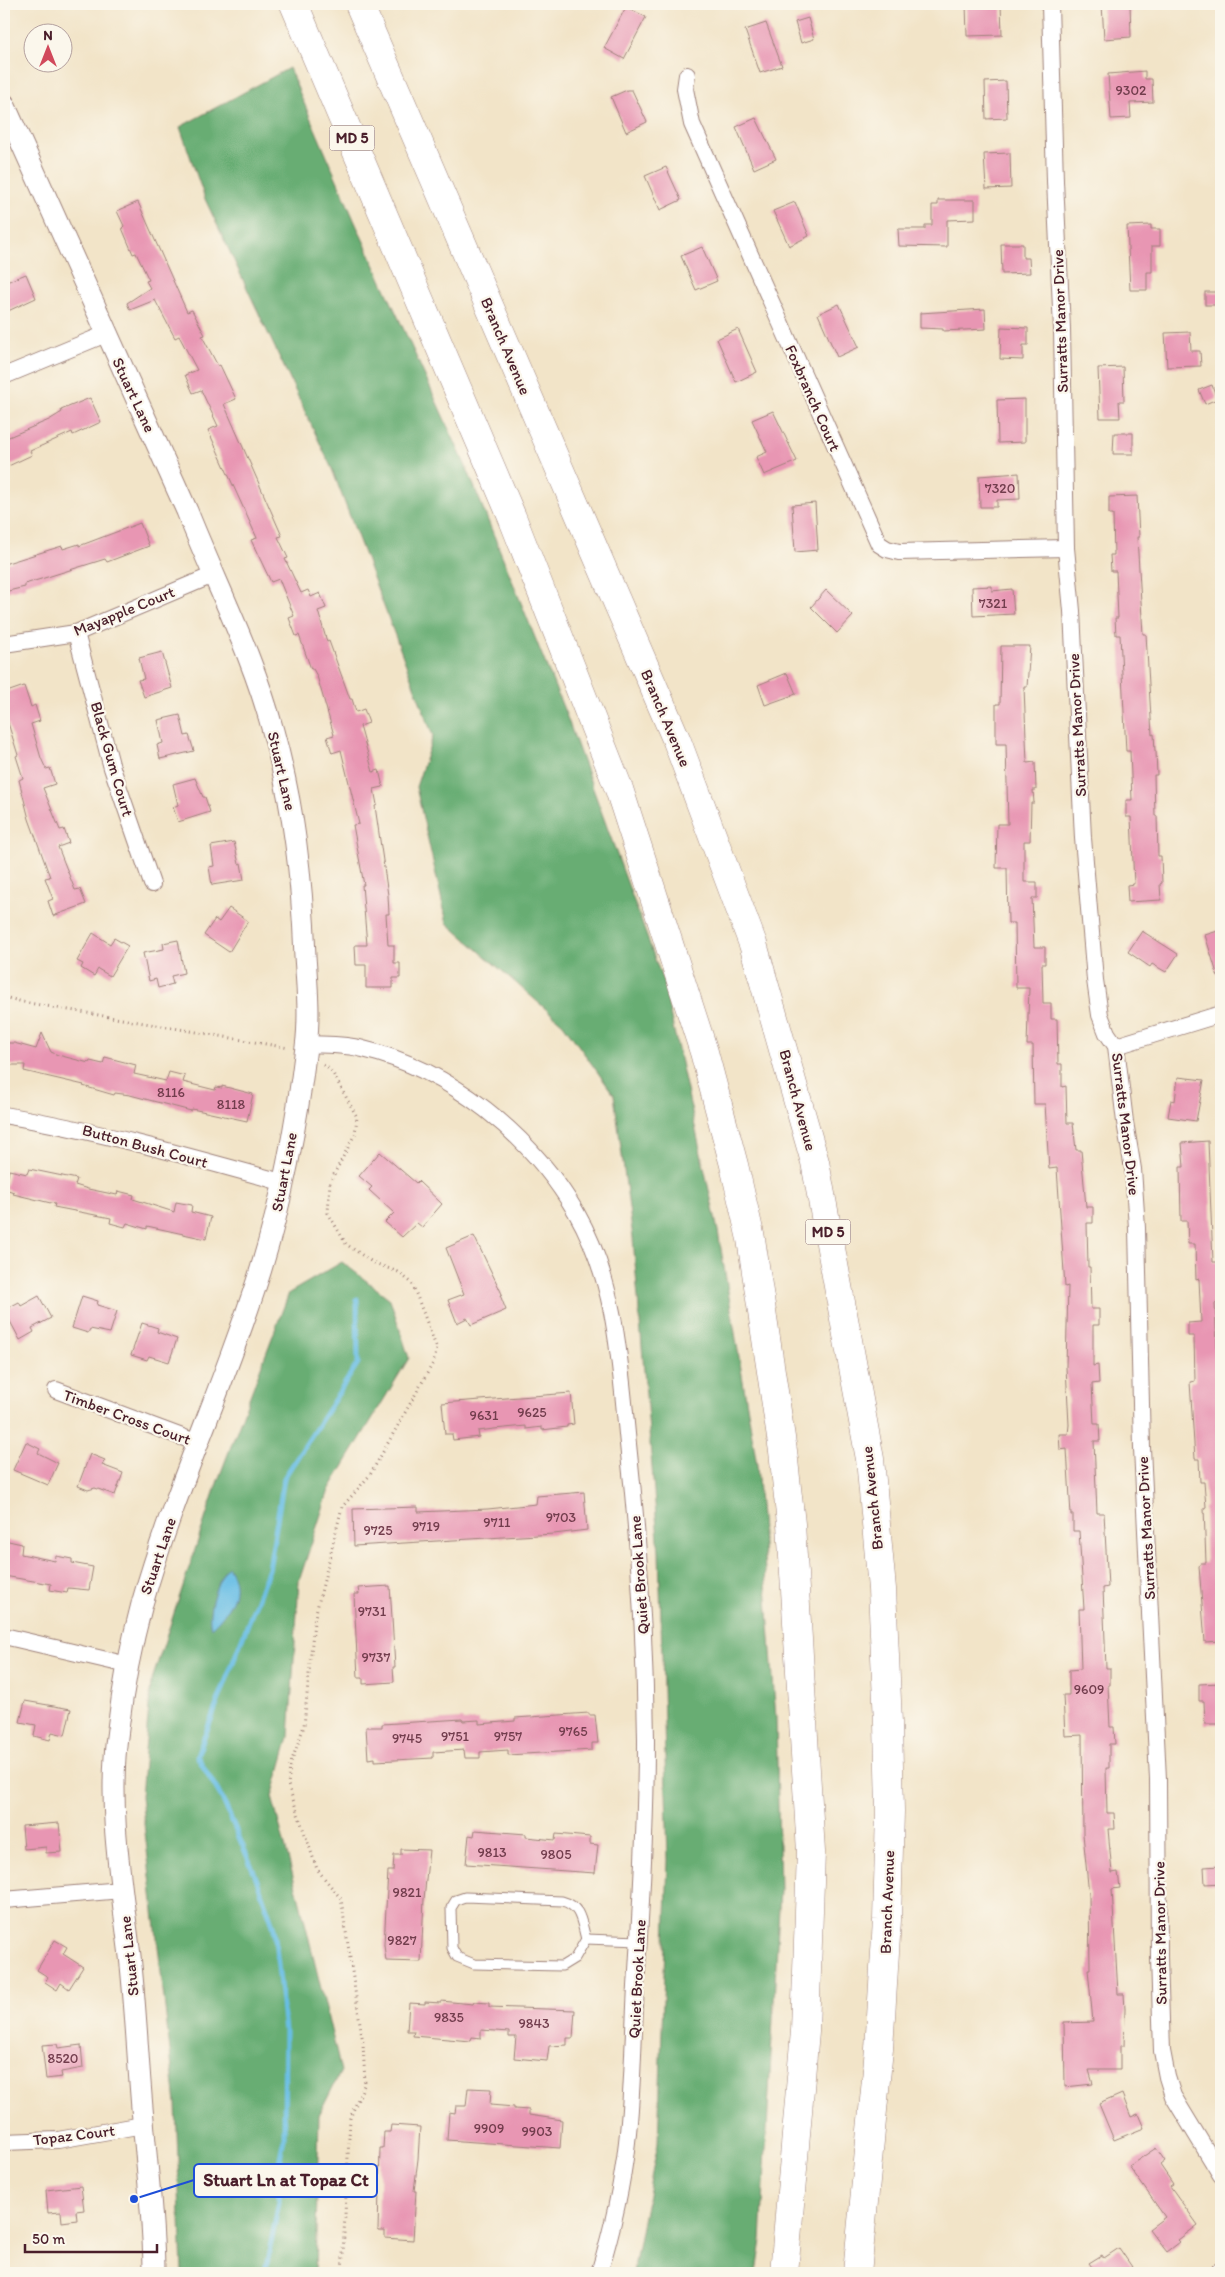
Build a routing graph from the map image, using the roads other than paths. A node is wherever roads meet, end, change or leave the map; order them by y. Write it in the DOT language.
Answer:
graph roads {
  1 [pos="294,4"];
  2 [pos="358,4"];
  3 [pos="1050,4"];
  4 [pos="687,75"];
  5 [pos="4,104"];
  6 [pos="106,334"];
  7 [pos="4,376"];
  8 [pos="1066,548"];
  9 [pos="213,576"];
  10 [pos="76,633"];
  11 [pos="4,644"];
  12 [pos="152,884"];
  13 [pos="1221,1014"];
  14 [pos="1116,1046"];
  15 [pos="306,1049"];
  16 [pos="4,1115"];
  17 [pos="284,1183"];
  18 [pos="56,1390"];
  19 [pos="198,1443"];
  20 [pos="4,1636"];
  21 [pos="128,1665"];
  22 [pos="122,1890"];
  23 [pos="4,1900"];
  24 [pos="586,1939"];
  25 [pos="639,1941"];
  26 [pos="143,2125"];
  27 [pos="4,2142"];
  28 [pos="1221,2175"];
  29 [pos="1221,2270"];
  30 [pos="154,2273"];
  31 [pos="598,2273"];
  32 [pos="784,2273"];
  33 [pos="857,2273"];
  34 [pos="1217,2273"];
  1 -- 32 [label="highway, MD 5"];
  2 -- 33 [label="highway, Branch Avenue / MD 5"];
  3 -- 8 [label="street, Surratts Manor Drive"];
  4 -- 8 [label="street, Foxbranch Court"];
  5 -- 6 [label="street, Stuart Lane"];
  6 -- 7 [label="street"];
  6 -- 9 [label="street, Stuart Lane"];
  8 -- 14 [label="street, Surratts Manor Drive"];
  9 -- 10 [label="street, Mayapple Court"];
  9 -- 15 [label="street, Stuart Lane"];
  10 -- 11 [label="street, Mayapple Court"];
  10 -- 12 [label="street, Black Gum Court"];
  13 -- 14 [label="street"];
  14 -- 28 [label="street, Surratts Manor Drive"];
  15 -- 17 [label="street, Stuart Lane"];
  15 -- 25 [label="street, Quiet Brook Lane"];
  16 -- 17 [label="street, Button Bush Court"];
  17 -- 19 [label="street, Stuart Lane"];
  18 -- 19 [label="street, Timber Cross Court"];
  19 -- 21 [label="street, Stuart Lane"];
  20 -- 21 [label="street"];
  21 -- 22 [label="street, Stuart Lane"];
  22 -- 23 [label="street"];
  22 -- 26 [label="street, Stuart Lane"];
  24 -- 24 [label="lane"];
  24 -- 25 [label="lane"];
  25 -- 31 [label="street, Quiet Brook Lane"];
  26 -- 27 [label="street, Topaz Court"];
  26 -- 30 [label="street, Stuart Lane"];
  29 -- 34 [label="street"];
}
